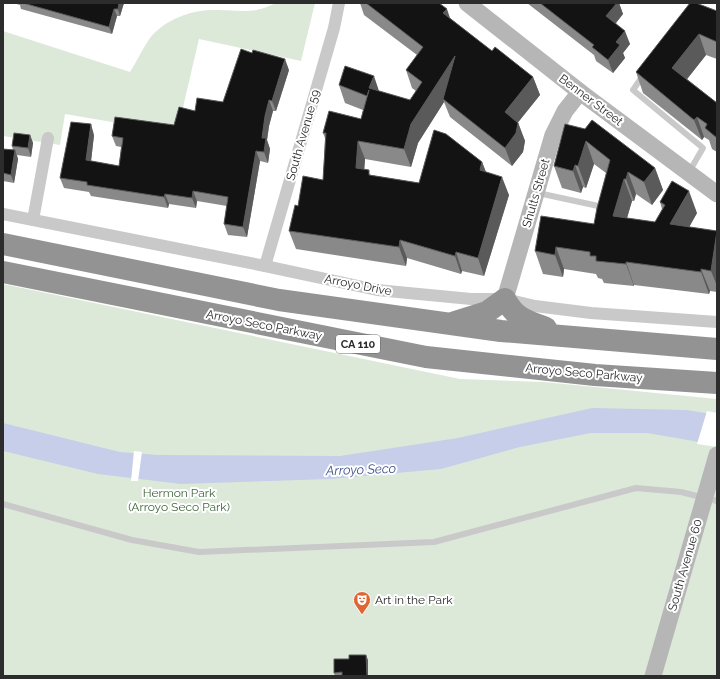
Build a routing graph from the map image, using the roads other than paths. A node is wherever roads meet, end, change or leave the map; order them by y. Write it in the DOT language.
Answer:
graph roads {
  1 [pos="339,3"];
  2 [pos="467,3"];
  3 [pos="649,67"];
  4 [pos="580,92"];
  5 [pos="48,138"];
  6 [pos="688,173"];
  7 [pos="536,192"];
  8 [pos="717,194"];
  9 [pos="603,207"];
  10 [pos="3,214"];
  11 [pos="33,220"];
  12 [pos="3,244"];
  13 [pos="265,266"];
  14 [pos="3,272"];
  15 [pos="505,299"];
  16 [pos="717,322"];
  17 [pos="448,324"];
  18 [pos="570,337"];
  19 [pos="717,348"];
  20 [pos="717,383"];
  21 [pos="717,455"];
  22 [pos="717,501"];
  23 [pos="3,504"];
  24 [pos="653,676"];
  1 -- 13 [label="street, South Avenue 59"];
  2 -- 4 [label="street, Benner Street"];
  3 -- 6 [label="lane"];
  4 -- 6 [label="street, Benner Street"];
  4 -- 7 [label="street, Shults Street"];
  5 -- 11 [label="street"];
  6 -- 8 [label="street, Benner Street"];
  7 -- 9 [label="lane"];
  7 -- 15 [label="street, Shults Street"];
  10 -- 11 [label="street, Arroyo Drive"];
  11 -- 13 [label="street, Arroyo Drive"];
  12 -- 17 [label="highway"];
  13 -- 15 [label="street, Arroyo Drive"];
  14 -- 20 [label="highway, Arroyo Seco Parkway / CA 110"];
  15 -- 16 [label="street, Arroyo Drive"];
  15 -- 17 [label="highway"];
  15 -- 18 [label="highway"];
  17 -- 18 [label="highway"];
  18 -- 19 [label="highway"];
  21 -- 24 [label="street, South Avenue 60"];
  22 -- 23 [label="lane"];
}
